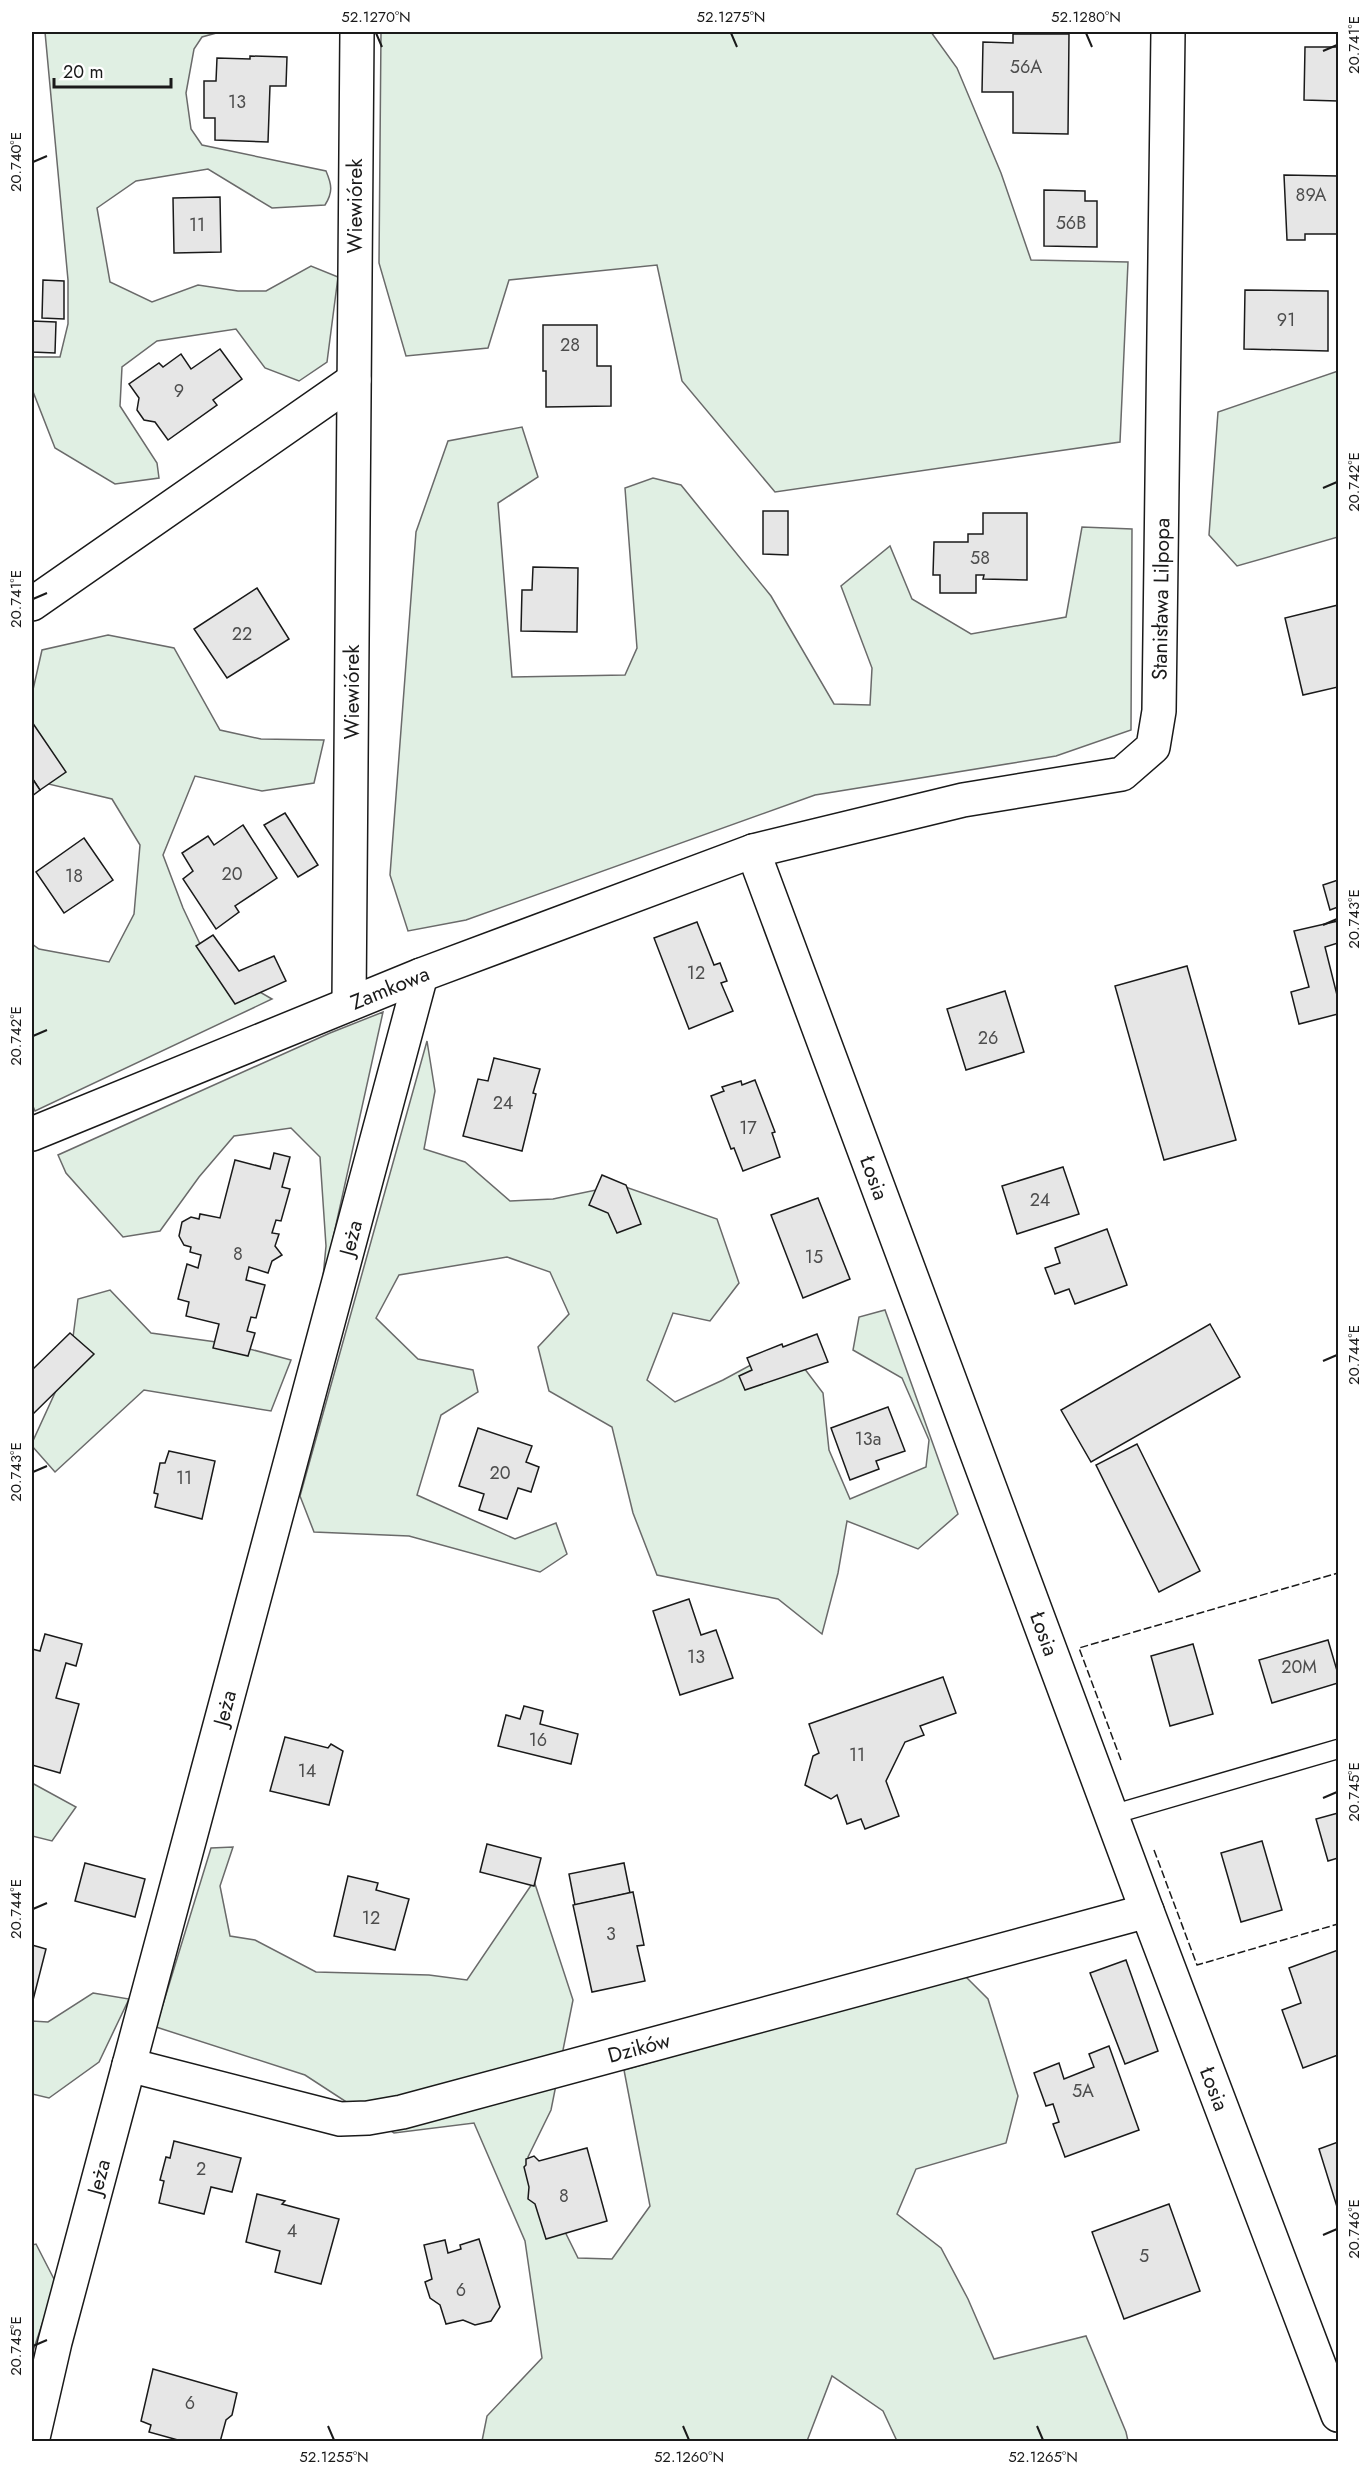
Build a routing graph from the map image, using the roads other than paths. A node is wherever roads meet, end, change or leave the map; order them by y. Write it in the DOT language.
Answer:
graph roads {
  1 [pos="357,32"];
  2 [pos="1168,32"];
  3 [pos="354,380"];
  4 [pos="32,604"];
  5 [pos="753,851"];
  6 [pos="421,975"];
  7 [pos="349,1004"];
  8 [pos="32,1134"];
  9 [pos="1338,1749"];
  10 [pos="1111,1815"];
  11 [pos="1147,1911"];
  12 [pos="129,2065"];
  13 [pos="1338,2415"];
  14 [pos="32,2442"];
  1 -- 3 [label="street, Wiewiórek"];
  2 -- 5 [label="street, Stanisława Lilpopa"];
  3 -- 4 [label="street"];
  3 -- 7 [label="street, Wiewiórek"];
  5 -- 6 [label="street, Zamkowa"];
  5 -- 10 [label="street, Łosia"];
  6 -- 7 [label="street, Zamkowa"];
  6 -- 12 [label="street, Jeża"];
  7 -- 8 [label="street, Zamkowa"];
  9 -- 10 [label="lane"];
  10 -- 11 [label="street, Łosia"];
  11 -- 12 [label="street, Dzików"];
  11 -- 13 [label="street, Łosia"];
  12 -- 14 [label="street, Jeża"];
}
